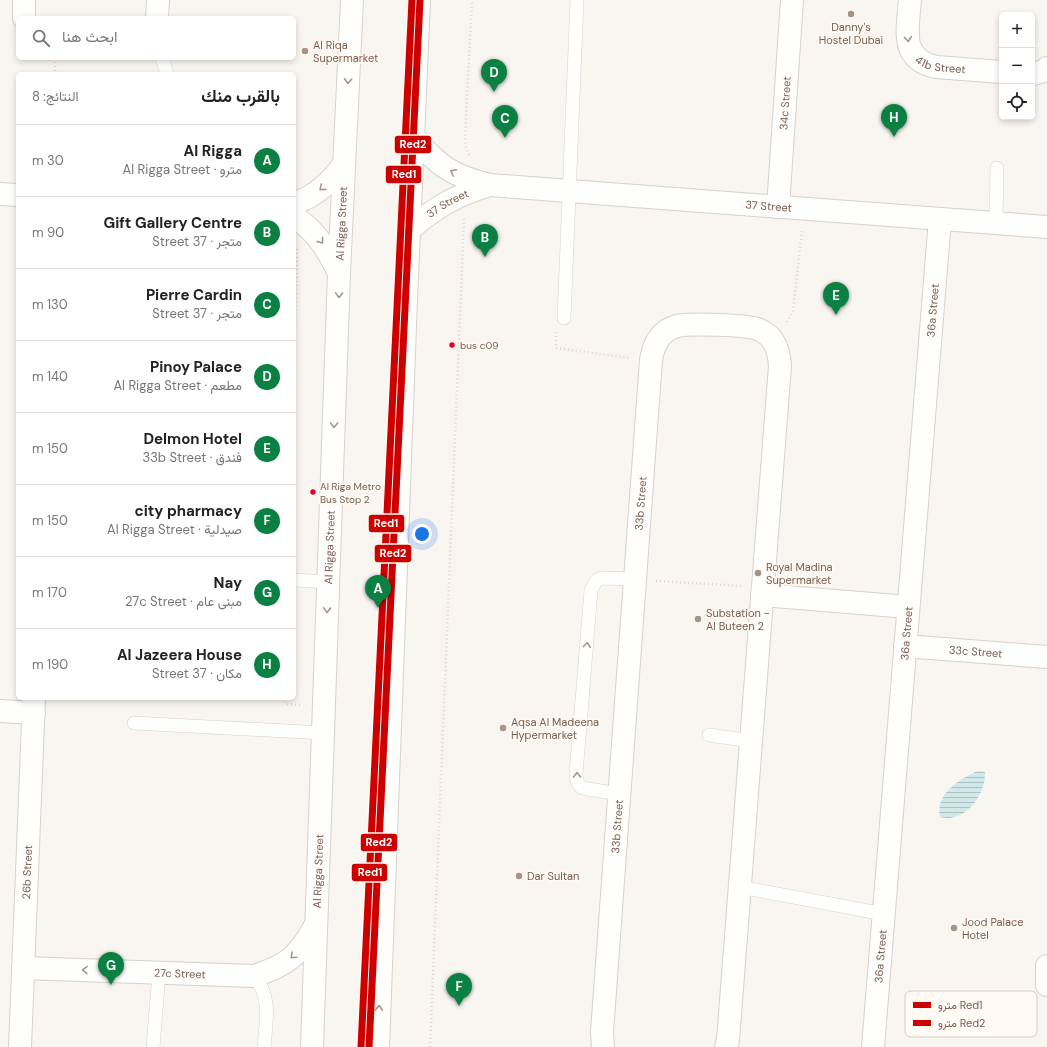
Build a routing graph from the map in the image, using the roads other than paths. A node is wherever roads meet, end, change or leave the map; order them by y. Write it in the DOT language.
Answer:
graph roads {
  1 [pos="24,0"];
  2 [pos="158,0"];
  3 [pos="352,0"];
  4 [pos="419,0"];
  5 [pos="577,0"];
  6 [pos="792,0"];
  7 [pos="910,0"];
  8 [pos="24,16"];
  9 [pos="157,16"];
  10 [pos="163,60"];
  11 [pos="1047,68"];
  12 [pos="166,72"];
  13 [pos="999,72"];
  14 [pos="1035,73"];
  15 [pos="413,136"];
  16 [pos="344,164"];
  17 [pos="997,168"];
  18 [pos="490,185"];
  19 [pos="569,192"];
  20 [pos="0,194"];
  21 [pos="16,195"];
  22 [pos="778,207"];
  23 [pos="296,212"];
  24 [pos="296,214"];
  25 [pos="940,219"];
  26 [pos="996,223"];
  27 [pos="1047,227"];
  28 [pos="409,230"];
  29 [pos="339,273"];
  30 [pos="564,318"];
  31 [pos="635,579"];
  32 [pos="296,580"];
  33 [pos="328,582"];
  34 [pos="763,591"];
  35 [pos="908,607"];
  36 [pos="905,646"];
  37 [pos="1047,657"];
  38 [pos="34,705"];
  39 [pos="0,711"];
  40 [pos="134,723"];
  41 [pos="323,733"];
  42 [pos="709,735"];
  43 [pos="751,741"];
  44 [pos="619,794"];
  45 [pos="740,887"];
  46 [pos="884,914"];
  47 [pos="316,924"];
  48 [pos="1047,966"];
  49 [pos="23,968"];
  50 [pos="158,973"];
  51 [pos="254,976"];
  52 [pos="1047,985"];
  53 [pos="20,1047"];
  54 [pos="153,1047"];
  55 [pos="264,1047"];
  56 [pos="312,1047"];
  57 [pos="378,1047"];
  58 [pos="603,1047"];
  59 [pos="726,1047"];
  60 [pos="873,1047"];
  1 -- 8 [label="street"];
  2 -- 9 [label="street"];
  3 -- 16 [label="street, Al Rigga Street, one-way"];
  4 -- 15 [label="street"];
  5 -- 19 [label="lane"];
  6 -- 22 [label="street, 34c Street"];
  7 -- 13 [label="street, 41b Street, one-way"];
  10 -- 12 [label="lane"];
  11 -- 14 [label="street"];
  18 -- 15 [label="street, 37 Street, one-way"];
  15 -- 28 [label="street"];
  16 -- 23 [label="street, one-way"];
  16 -- 29 [label="street, Al Rigga Street"];
  17 -- 26 [label="lane"];
  18 -- 19 [label="street, 37 Street"];
  18 -- 28 [label="street, 37 Street"];
  19 -- 22 [label="street, 37 Street"];
  19 -- 30 [label="lane"];
  20 -- 21 [label="street"];
  22 -- 25 [label="street, 37 Street"];
  24 -- 29 [label="street, one-way"];
  25 -- 26 [label="street, 37 Street"];
  25 -- 35 [label="street, 36a Street"];
  26 -- 27 [label="street, 37 Street"];
  57 -- 28 [label="street, one-way"];
  29 -- 33 [label="street, Al Rigga Street, one-way"];
  31 -- 34 [label="street, 33b Street"];
  31 -- 44 [label="street, 33b Street"];
  44 -- 31 [label="lane, one-way"];
  32 -- 33 [label="lane"];
  33 -- 41 [label="street, Al Rigga Street, one-way"];
  34 -- 35 [label="street"];
  34 -- 43 [label="street"];
  35 -- 36 [label="street, 36a Street"];
  36 -- 37 [label="street, 33c Street"];
  36 -- 46 [label="street, 36a Street"];
  38 -- 39 [label="street"];
  38 -- 49 [label="street, 26b Street"];
  40 -- 41 [label="lane"];
  41 -- 47 [label="street, Al Rigga Street"];
  42 -- 43 [label="lane"];
  43 -- 45 [label="street"];
  44 -- 58 [label="street, 33b Street"];
  45 -- 46 [label="lane"];
  45 -- 59 [label="street"];
  46 -- 60 [label="street, 36a Street"];
  47 -- 51 [label="street, 27c Street, one-way"];
  47 -- 56 [label="street, Al Rigga Street"];
  48 -- 52 [label="street"];
  50 -- 49 [label="street, 27c Street, one-way"];
  49 -- 53 [label="street, 26b Street"];
  50 -- 51 [label="street, 27c Street"];
  50 -- 54 [label="lane"];
  51 -- 55 [label="lane"];
}
